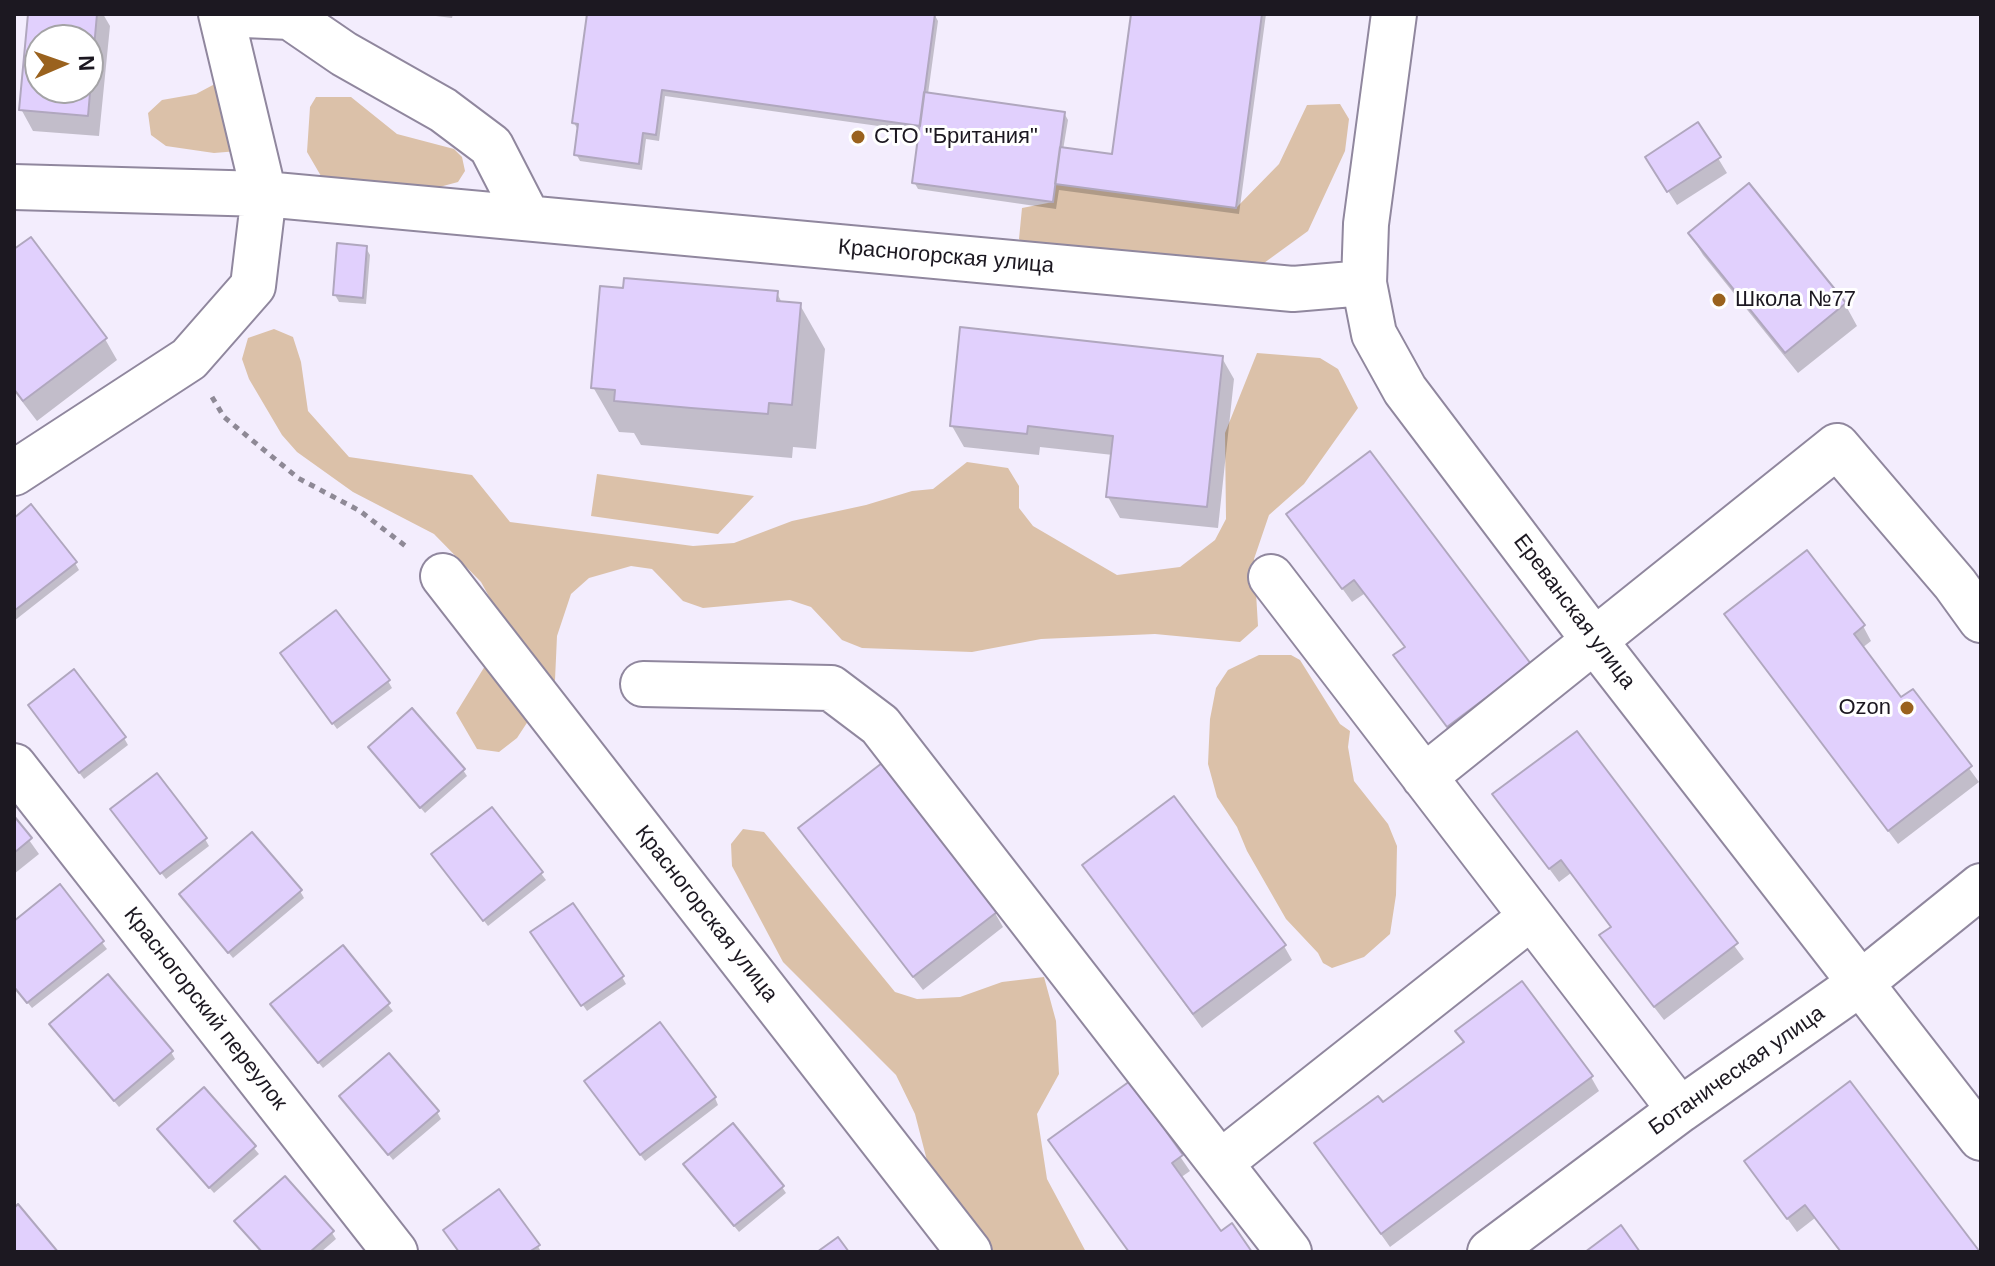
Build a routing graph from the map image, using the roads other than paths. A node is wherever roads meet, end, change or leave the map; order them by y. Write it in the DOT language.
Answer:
graph roads {
  1 [pos="221,14"];
  2 [pos="1394,14"];
  3 [pos="14,187"];
  4 [pos="264,194"];
  5 [pos="516,227"];
  6 [pos="1364,283"];
  7 [pos="14,473"];
  8 [pos="1968,574"];
  9 [pos="443,576"];
  10 [pos="1271,577"];
  11 [pos="1981,620"];
  12 [pos="1594,640"];
  13 [pos="643,684"];
  14 [pos="14,766"];
  15 [pos="1424,777"];
  16 [pos="1981,886"];
  17 [pos="1531,917"];
  18 [pos="1862,982"];
  19 [pos="1680,1110"];
  20 [pos="1981,1138"];
  21 [pos="1220,1163"];
  22 [pos="395,1252"];
  23 [pos="969,1252"];
  24 [pos="1289,1252"];
  25 [pos="1490,1252"];
  1 -- 4 [label="street"];
  1 -- 5 [label="street"];
  2 -- 6 [label="street, Ереванская улица"];
  3 -- 4 [label="street, Красногорская улица"];
  4 -- 5 [label="street, Красногорская улица"];
  4 -- 7 [label="street"];
  5 -- 6 [label="street, Красногорская улица"];
  6 -- 12 [label="street, Ереванская улица"];
  8 -- 11 [label="street"];
  8 -- 12 [label="street"];
  9 -- 23 [label="street, Красногорская улица"];
  10 -- 15 [label="street"];
  12 -- 15 [label="street"];
  12 -- 18 [label="street, Ереванская улица"];
  13 -- 21 [label="street"];
  14 -- 22 [label="street, Красногорский переулок"];
  15 -- 17 [label="street"];
  16 -- 18 [label="street, Ботаническая улица"];
  17 -- 19 [label="street"];
  17 -- 21 [label="street"];
  18 -- 19 [label="street, Ботаническая улица"];
  18 -- 20 [label="street, Ереванская улица"];
  19 -- 25 [label="street, Ботаническая улица"];
  21 -- 24 [label="street"];
}
